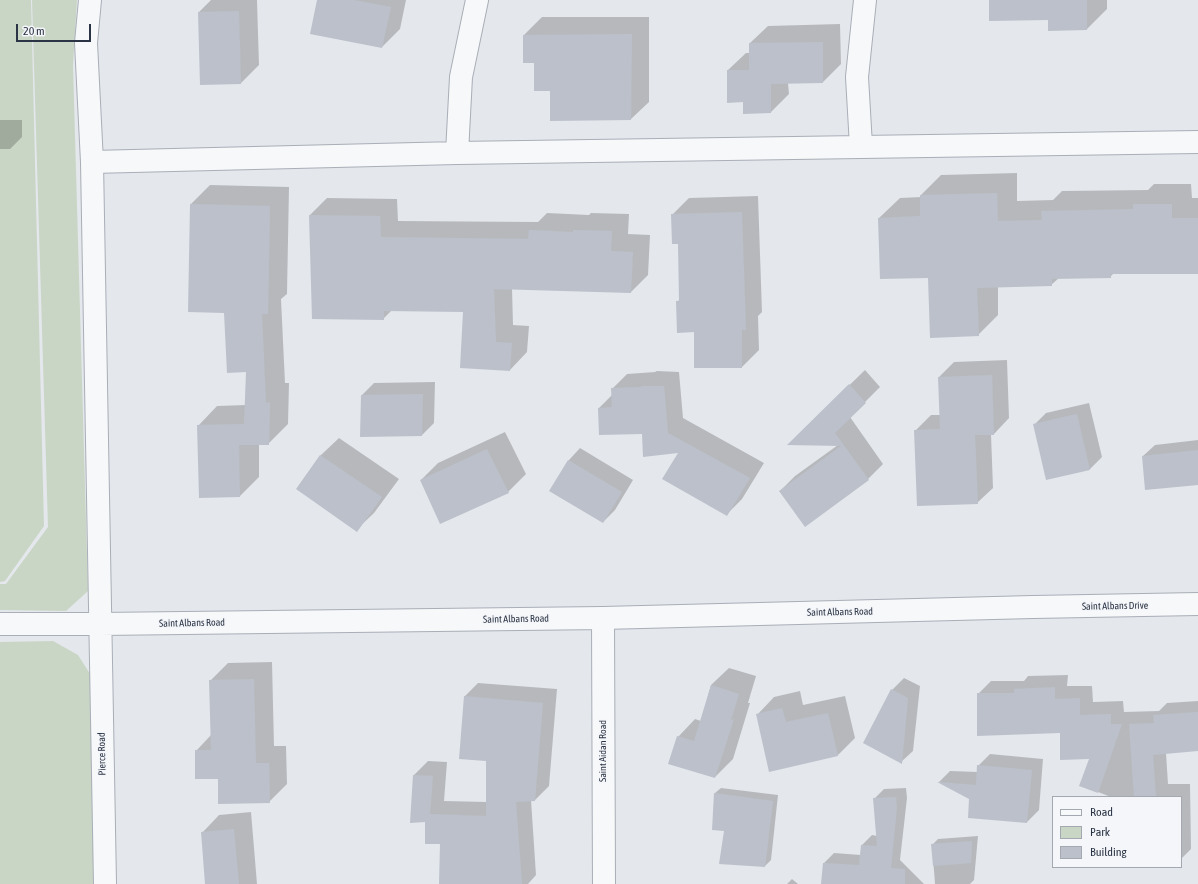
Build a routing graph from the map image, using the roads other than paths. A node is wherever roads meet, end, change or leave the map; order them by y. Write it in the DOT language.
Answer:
graph roads {
  1 [pos="90,0"];
  2 [pos="477,0"];
  3 [pos="865,0"];
  4 [pos="1198,142"];
  5 [pos="861,146"];
  6 [pos="457,152"];
  7 [pos="92,162"];
  8 [pos="1198,604"];
  9 [pos="1033,607"];
  10 [pos="603,618"];
  11 [pos="0,624"];
  12 [pos="100,624"];
  13 [pos="105,884"];
  14 [pos="604,884"];
  1 -- 7 [label="street, Pierce Road"];
  2 -- 6 [label="street"];
  3 -- 5 [label="street"];
  4 -- 5 [label="street"];
  5 -- 6 [label="street"];
  6 -- 7 [label="street"];
  7 -- 12 [label="street, Pierce Road"];
  8 -- 9 [label="street, Saint Albans Drive"];
  9 -- 10 [label="street, Saint Albans Road"];
  10 -- 12 [label="street, Saint Albans Road"];
  10 -- 14 [label="street, Saint Aidan Road"];
  11 -- 12 [label="street, Saint Albans Road"];
  12 -- 13 [label="street, Pierce Road"];
}
